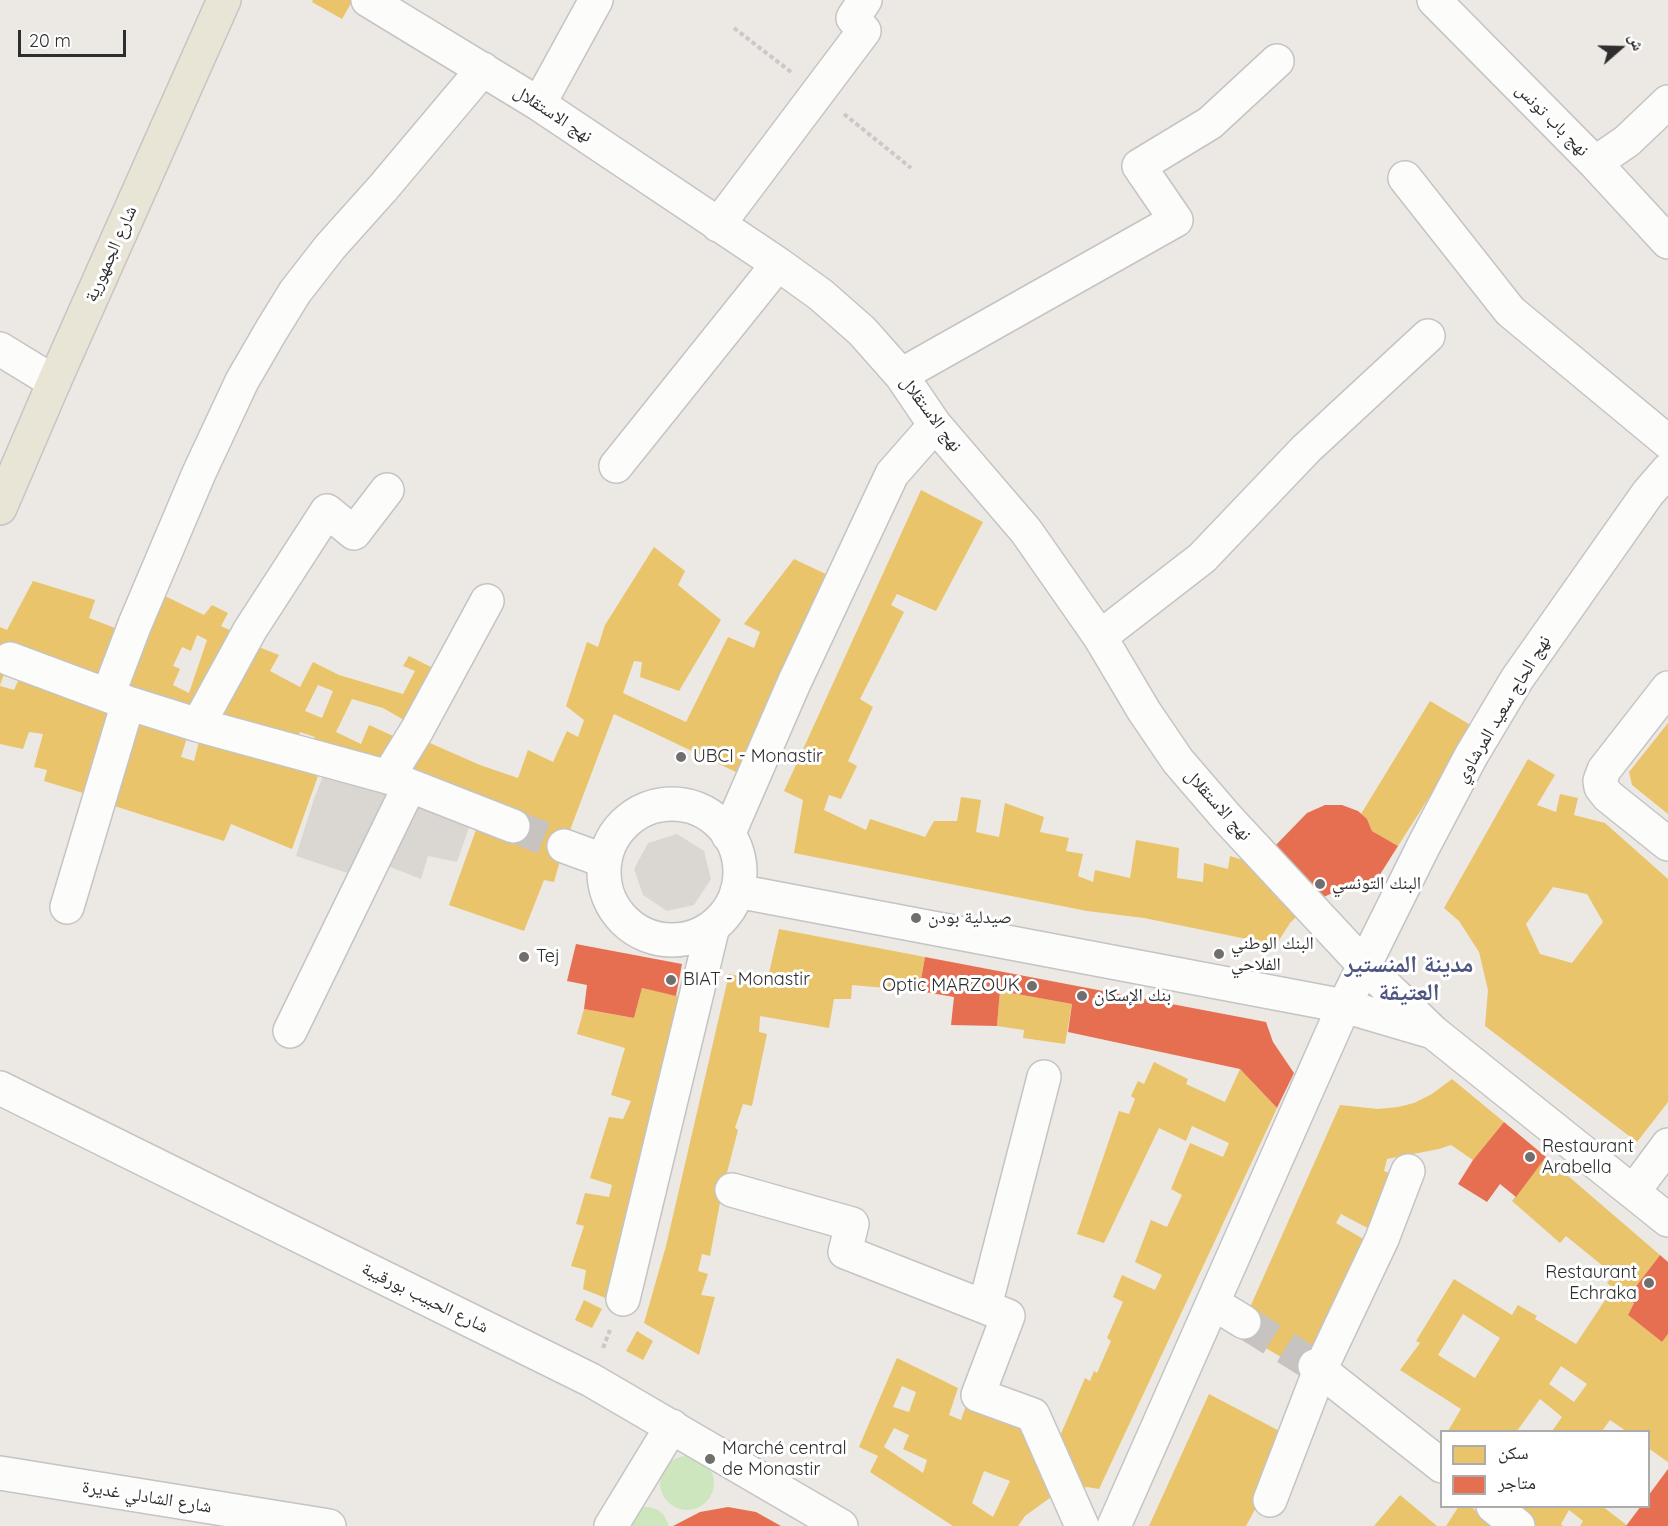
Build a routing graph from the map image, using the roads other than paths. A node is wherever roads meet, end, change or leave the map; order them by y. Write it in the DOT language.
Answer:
graph roads {
  1 [pos="225,0"];
  2 [pos="368,0"];
  3 [pos="596,0"];
  4 [pos="866,0"];
  5 [pos="1434,0"];
  6 [pos="1277,62"];
  7 [pos="483,69"];
  8 [pos="1668,102"];
  9 [pos="539,104"];
  10 [pos="1595,163"];
  11 [pos="1405,178"];
  12 [pos="718,225"];
  13 [pos="1668,242"];
  14 [pos="778,264"];
  15 [pos="1428,336"];
  16 [pos="0,350"];
  17 [pos="901,375"];
  18 [pos="54,382"];
  19 [pos="935,425"];
  20 [pos="1668,442"];
  21 [pos="616,466"];
  22 [pos="1668,470"];
  23 [pos="387,490"];
  24 [pos="0,508"];
  25 [pos="488,601"];
  26 [pos="1100,638"];
  27 [pos="10,659"];
  28 [pos="1668,688"];
  29 [pos="118,699"];
  30 [pos="198,725"];
  31 [pos="399,782"];
  32 [pos="513,826"];
  33 [pos="728,835"];
  34 [pos="1668,844"];
  35 [pos="564,846"];
  36 [pos="605,861"];
  37 [pos="737,891"];
  38 [pos="67,907"];
  39 [pos="713,926"];
  40 [pos="1364,965"];
  41 [pos="1344,1006"];
  42 [pos="290,1031"];
  43 [pos="1433,1032"];
  44 [pos="1044,1077"];
  45 [pos="0,1088"];
  46 [pos="1668,1145"];
  47 [pos="1408,1171"];
  48 [pos="732,1190"];
  49 [pos="1633,1192"];
  50 [pos="1668,1220"];
  51 [pos="623,1299"];
  52 [pos="1213,1303"];
  53 [pos="985,1306"];
  54 [pos="1244,1322"];
  55 [pos="1318,1368"];
  56 [pos="672,1426"];
  57 [pos="1440,1464"];
  58 [pos="0,1473"];
  59 [pos="1270,1500"];
  60 [pos="1496,1508"];
  61 [pos="329,1526"];
  62 [pos="611,1526"];
  63 [pos="841,1526"];
  64 [pos="1082,1526"];
  65 [pos="1114,1526"];
  66 [pos="1518,1526"];
  1 -- 18 [label="main road, شارع الجمهورية"];
  2 -- 7 [label="street, نهج الاستقلال"];
  3 -- 9 [label="street"];
  4 -- 12 [label="street"];
  5 -- 10 [label="street, نهج باب تونس"];
  6 -- 17 [label="street"];
  7 -- 9 [label="street, نهج الاستقلال"];
  7 -- 29 [label="street"];
  8 -- 10 [label="street"];
  9 -- 12 [label="street, نهج الاستقلال"];
  10 -- 13 [label="street, نهج باب تونس"];
  11 -- 20 [label="street"];
  12 -- 14 [label="street, نهج الاستقلال"];
  14 -- 17 [label="street, نهج الاستقلال"];
  14 -- 21 [label="street"];
  15 -- 26 [label="street"];
  16 -- 18 [label="street"];
  17 -- 19 [label="street, نهج الاستقلال"];
  18 -- 24 [label="main road, شارع الجمهورية"];
  19 -- 26 [label="street, نهج الاستقلال"];
  19 -- 33 [label="street"];
  22 -- 40 [label="street, نهج الحاج سعيد المرشاوي"];
  23 -- 30 [label="street"];
  25 -- 31 [label="street"];
  26 -- 40 [label="street, نهج الاستقلال"];
  27 -- 29 [label="street"];
  28 -- 34 [label="street"];
  29 -- 30 [label="street"];
  29 -- 38 [label="street"];
  30 -- 31 [label="street"];
  31 -- 32 [label="street"];
  31 -- 42 [label="street"];
  33 -- 36 [label="street"];
  33 -- 37 [label="street"];
  35 -- 36 [label="street"];
  36 -- 39 [label="street"];
  37 -- 39 [label="street"];
  37 -- 41 [label="street"];
  39 -- 51 [label="street"];
  40 -- 41 [label="street, نهج الحاج سعيد المرشاوي"];
  40 -- 43 [label="street, نهج الاستقلال"];
  41 -- 43 [label="street"];
  41 -- 52 [label="street, نهج الحاج سعيد المرشاوي"];
  43 -- 49 [label="street, نهج الاستقلال"];
  44 -- 53 [label="street"];
  45 -- 56 [label="street, شارع الحبيب بورقيبة"];
  46 -- 49 [label="street"];
  47 -- 55 [label="street"];
  48 -- 53 [label="street"];
  49 -- 50 [label="street, نهج الاستقلال"];
  52 -- 54 [label="street"];
  52 -- 65 [label="street, نهج الحاج سعيد المرشاوي"];
  53 -- 64 [label="street"];
  55 -- 57 [label="street"];
  55 -- 59 [label="street"];
  56 -- 62 [label="street"];
  56 -- 63 [label="street, شارع الحبيب بورقيبة"];
  58 -- 61 [label="street, شارع الشادلي غديرة"];
  60 -- 66 [label="street"];
}
